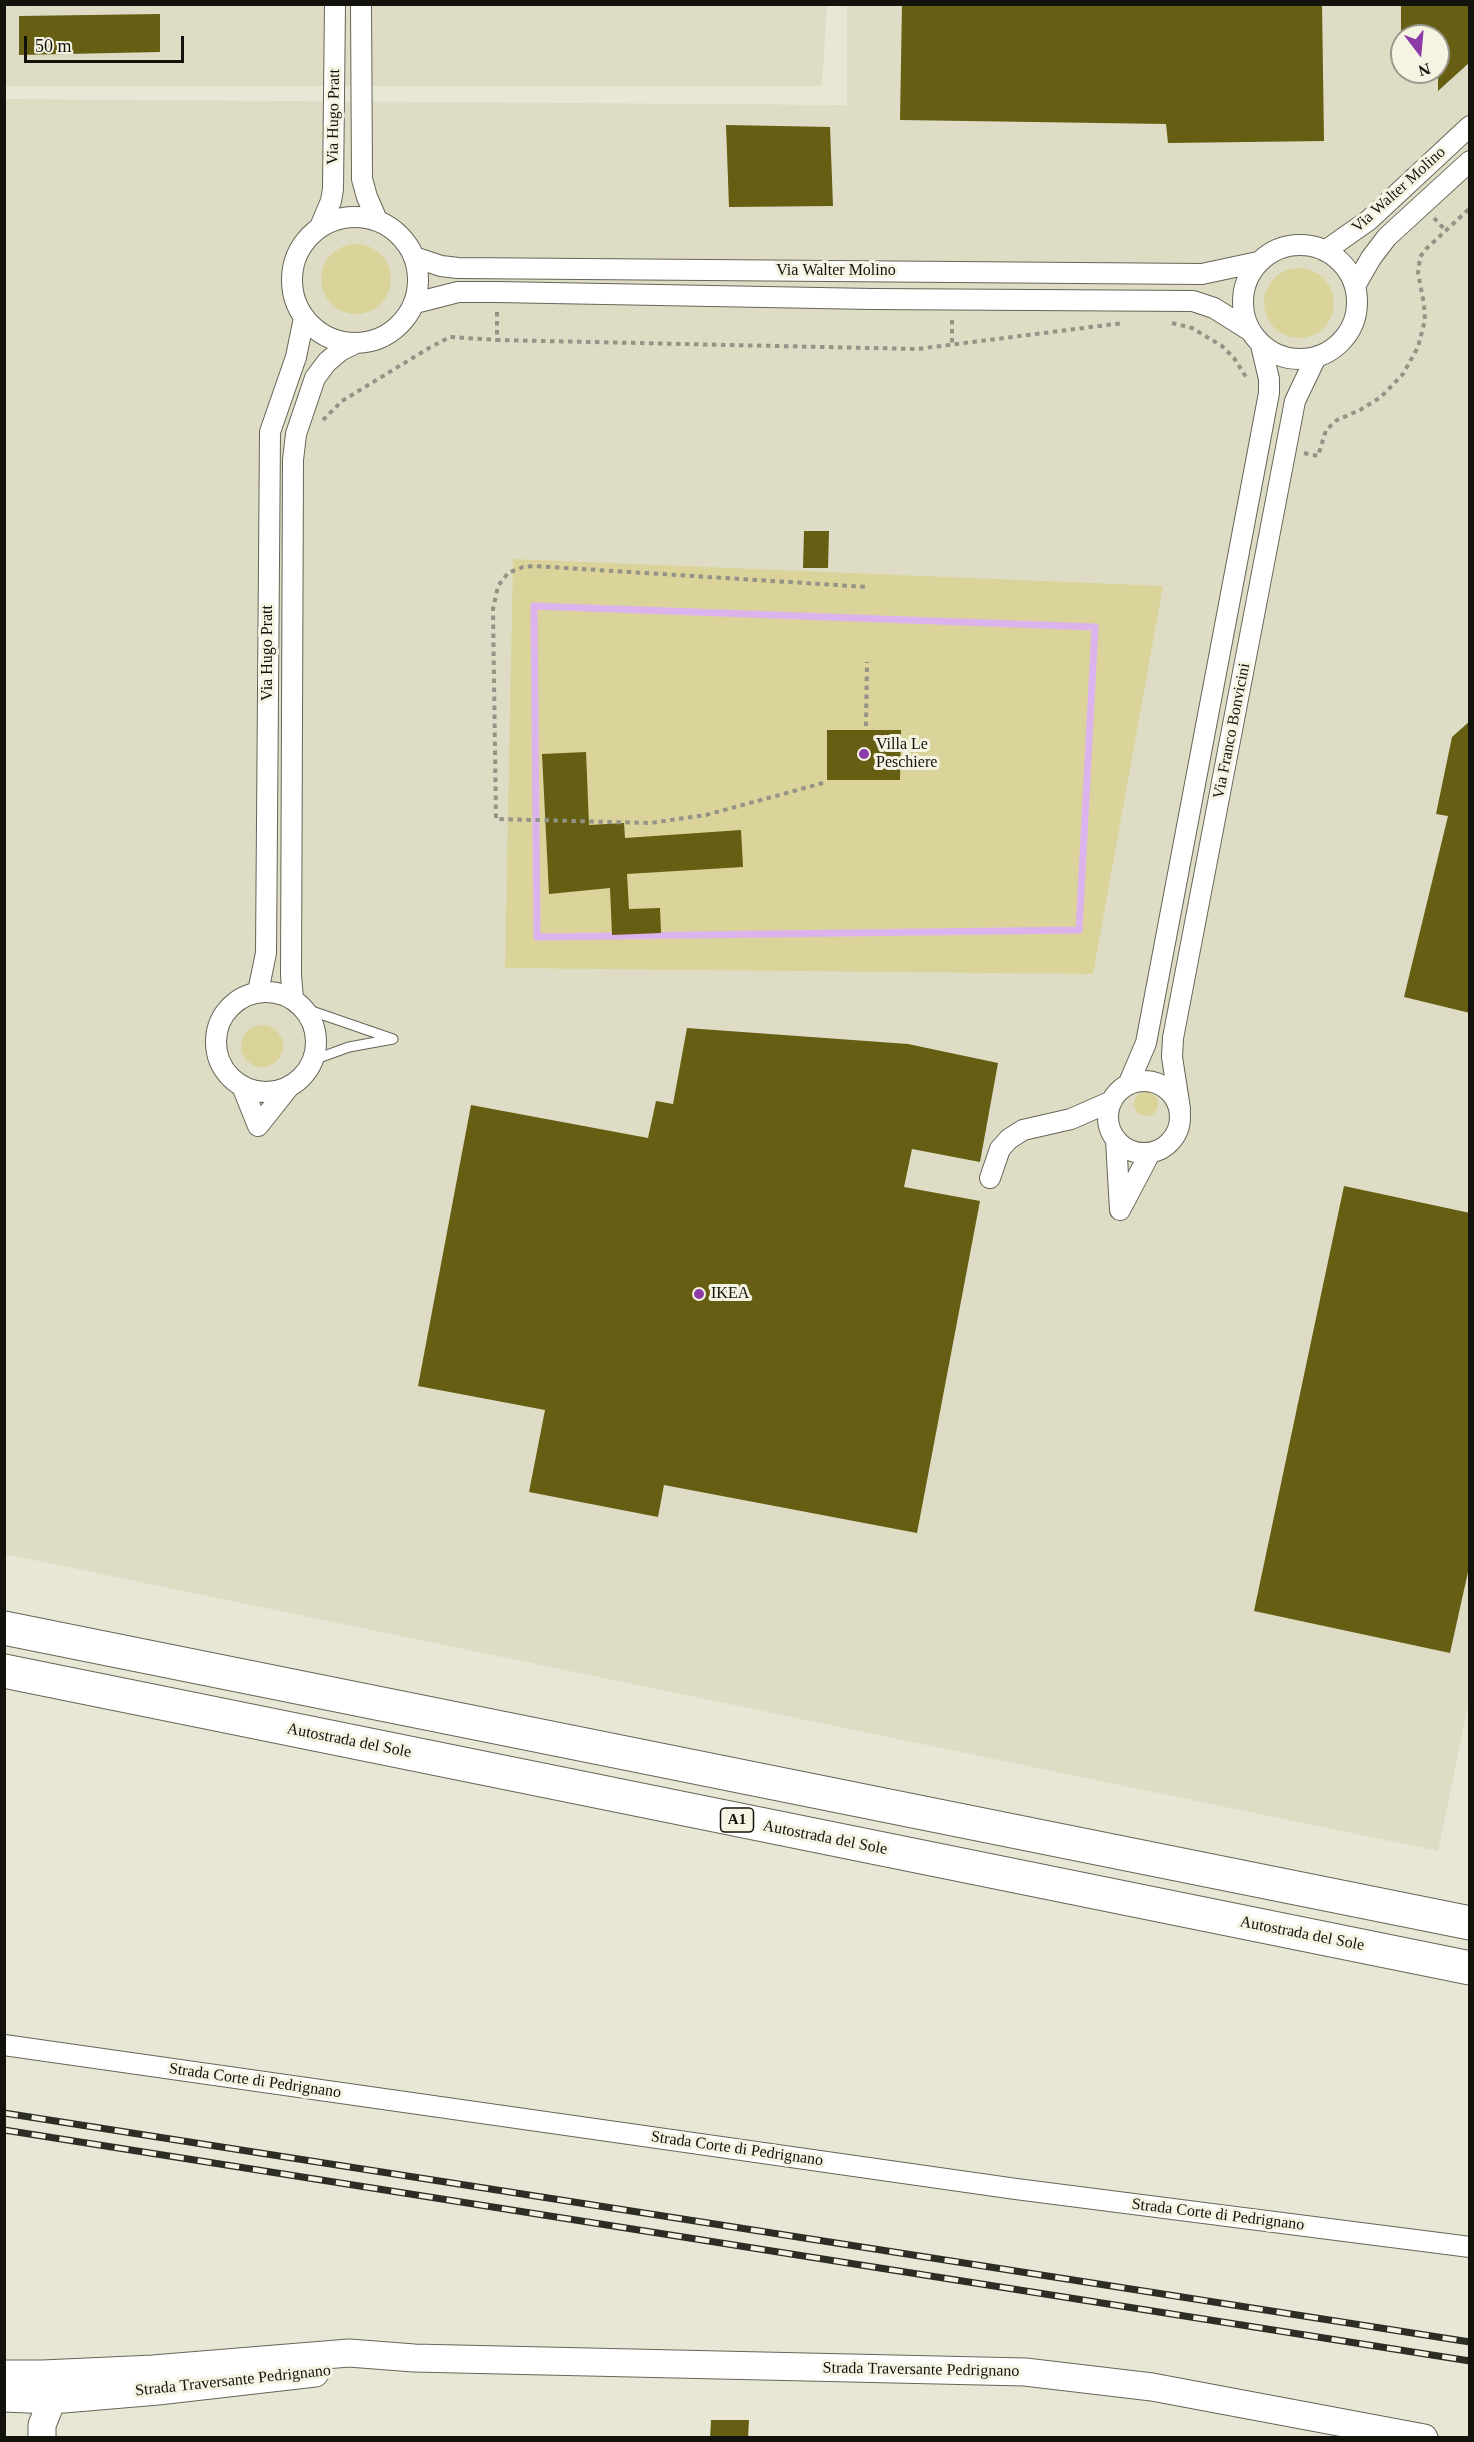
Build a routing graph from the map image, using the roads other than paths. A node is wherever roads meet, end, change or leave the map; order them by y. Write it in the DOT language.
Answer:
graph roads {
  1 [pos="335,4"];
  2 [pos="361,4"];
  3 [pos="1470,126"];
  4 [pos="1470,161"];
  5 [pos="377,220"];
  6 [pos="320,227"];
  7 [pos="1325,250"];
  8 [pos="414,257"];
  9 [pos="1258,262"];
  10 [pos="1355,286"];
  11 [pos="415,303"];
  12 [pos="304,318"];
  13 [pos="1249,330"];
  14 [pos="354,344"];
  15 [pos="1261,345"];
  16 [pos="1316,357"];
  17 [pos="258,992"];
  18 [pos="298,1004"];
  19 [pos="313,1060"];
  20 [pos="1128,1085"];
  21 [pos="242,1086"];
  22 [pos="289,1086"];
  23 [pos="1112,1101"];
  24 [pos="1180,1109"];
  25 [pos="1071,1119"];
  26 [pos="1114,1136"];
  27 [pos="1150,1153"];
  28 [pos="990,1178"];
  29 [pos="4,1628"];
  30 [pos="4,1671"];
  31 [pos="1470,1923"];
  32 [pos="1470,1968"];
  33 [pos="4,2044"];
  34 [pos="1470,2247"];
  35 [pos="414,2358"];
  36 [pos="252,2361"];
  37 [pos="13,2374"];
  38 [pos="4,2398"];
  39 [pos="4,2404"];
  40 [pos="52,2424"];
  41 [pos="34,2438"];
  42 [pos="1424,2438"];
  1 -- 6 [label="street, Via Hugo Pratt"];
  2 -- 5 [label="street, Via Hugo Pratt"];
  3 -- 7 [label="street, Via Walter Molino"];
  4 -- 10 [label="street, Via Walter Molino"];
  5 -- 6 [label="street"];
  5 -- 8 [label="street"];
  6 -- 12 [label="street"];
  7 -- 9 [label="street, Via Walter Molino"];
  7 -- 10 [label="street"];
  8 -- 9 [label="street, Via Walter Molino"];
  8 -- 11 [label="street"];
  9 -- 13 [label="street, Via Walter Molino"];
  10 -- 16 [label="street"];
  11 -- 13 [label="street, Via Walter Molino"];
  11 -- 14 [label="street"];
  12 -- 14 [label="street"];
  12 -- 17 [label="street, Via Hugo Pratt"];
  13 -- 15 [label="street, Via Walter Molino"];
  14 -- 18 [label="street, Via Hugo Pratt"];
  15 -- 16 [label="street, Via Walter Molino"];
  15 -- 20 [label="street, Via Franco Bonvicini"];
  16 -- 24 [label="street, Via Franco Bonvicini"];
  17 -- 18 [label="street"];
  17 -- 21 [label="street"];
  18 -- 19 [label="street"];
  18 -- 19 [label="lane"];
  19 -- 22 [label="street"];
  20 -- 23 [label="street, Via Franco Bonvicini"];
  20 -- 24 [label="street"];
  21 -- 22 [label="street"];
  21 -- 22 [label="street"];
  23 -- 25 [label="street"];
  23 -- 26 [label="street"];
  24 -- 27 [label="street, Via Franco Bonvicini"];
  25 -- 26 [label="street"];
  25 -- 28 [label="street"];
  26 -- 27 [label="street"];
  26 -- 27 [label="street"];
  29 -- 31 [label="highway"];
  30 -- 32 [label="highway, Autostrada del Sole / A1"];
  33 -- 34 [label="street, Strada Corte di Pedrignano"];
  35 -- 36 [label="street, Strada Traversante Pedrignano"];
  35 -- 40 [label="street, Strada Traversante Pedrignano"];
  35 -- 42 [label="street, Strada Traversante Pedrignano"];
  36 -- 37 [label="street, Strada Traversante Pedrignano"];
  36 -- 40 [label="street, Strada Traversante Pedrignano"];
  37 -- 40 [label="street"];
  38 -- 40 [label="street, Strada Traversante Pedrignano"];
  39 -- 41 [label="street"];
}
